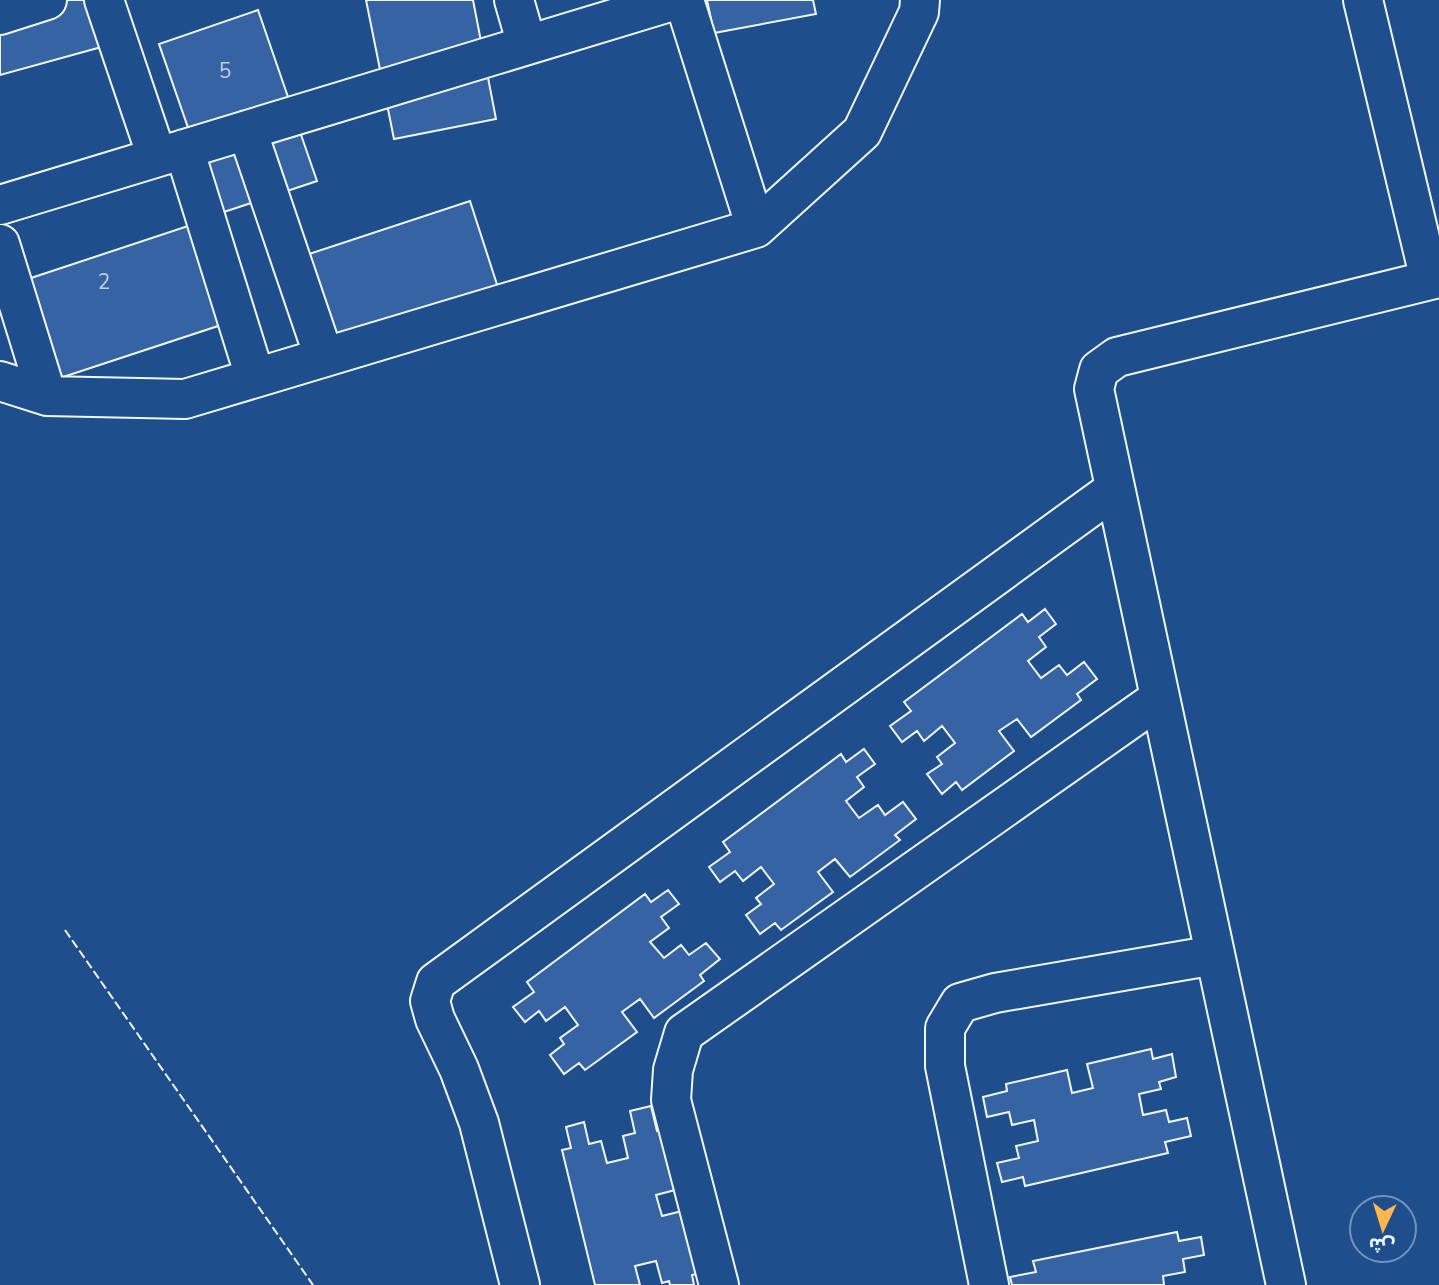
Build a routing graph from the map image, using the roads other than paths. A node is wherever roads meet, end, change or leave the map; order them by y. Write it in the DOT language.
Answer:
graph roads {
  1 [pos="47,0"];
  2 [pos="104,0"];
  3 [pos="514,0"];
  4 [pos="676,0"];
  5 [pos="684,0"];
  6 [pos="920,0"];
  7 [pos="1363,0"];
  8 [pos="0,15"];
  9 [pos="527,45"];
  10 [pos="247,130"];
  11 [pos="170,153"];
  12 [pos="0,205"];
  13 [pos="756,228"];
  14 [pos="0,244"];
  15 [pos="1435,279"];
  16 [pos="324,357"];
  17 [pos="255,377"];
  18 [pos="0,381"];
  19 [pos="47,396"];
  20 [pos="1115,489"];
  21 [pos="1160,698"];
  22 [pos="1215,955"];
  23 [pos="520,1285"];
  24 [pos="719,1285"];
  25 [pos="989,1285"];
  26 [pos="1286,1285"];
  1 -- 8 [label="street"];
  2 -- 11 [label="street"];
  3 -- 9 [label="street"];
  4 -- 9 [label="street"];
  5 -- 13 [label="street"];
  6 -- 13 [label="street"];
  7 -- 15 [label="street"];
  9 -- 10 [label="street"];
  10 -- 11 [label="street"];
  10 -- 16 [label="street"];
  11 -- 12 [label="street"];
  11 -- 17 [label="street"];
  13 -- 16 [label="street"];
  14 -- 19 [label="street"];
  15 -- 20 [label="street"];
  16 -- 17 [label="street"];
  17 -- 19 [label="street"];
  18 -- 19 [label="street"];
  20 -- 21 [label="street"];
  20 -- 23 [label="street"];
  21 -- 22 [label="street"];
  21 -- 24 [label="street"];
  22 -- 25 [label="street"];
  22 -- 26 [label="street"];
}
